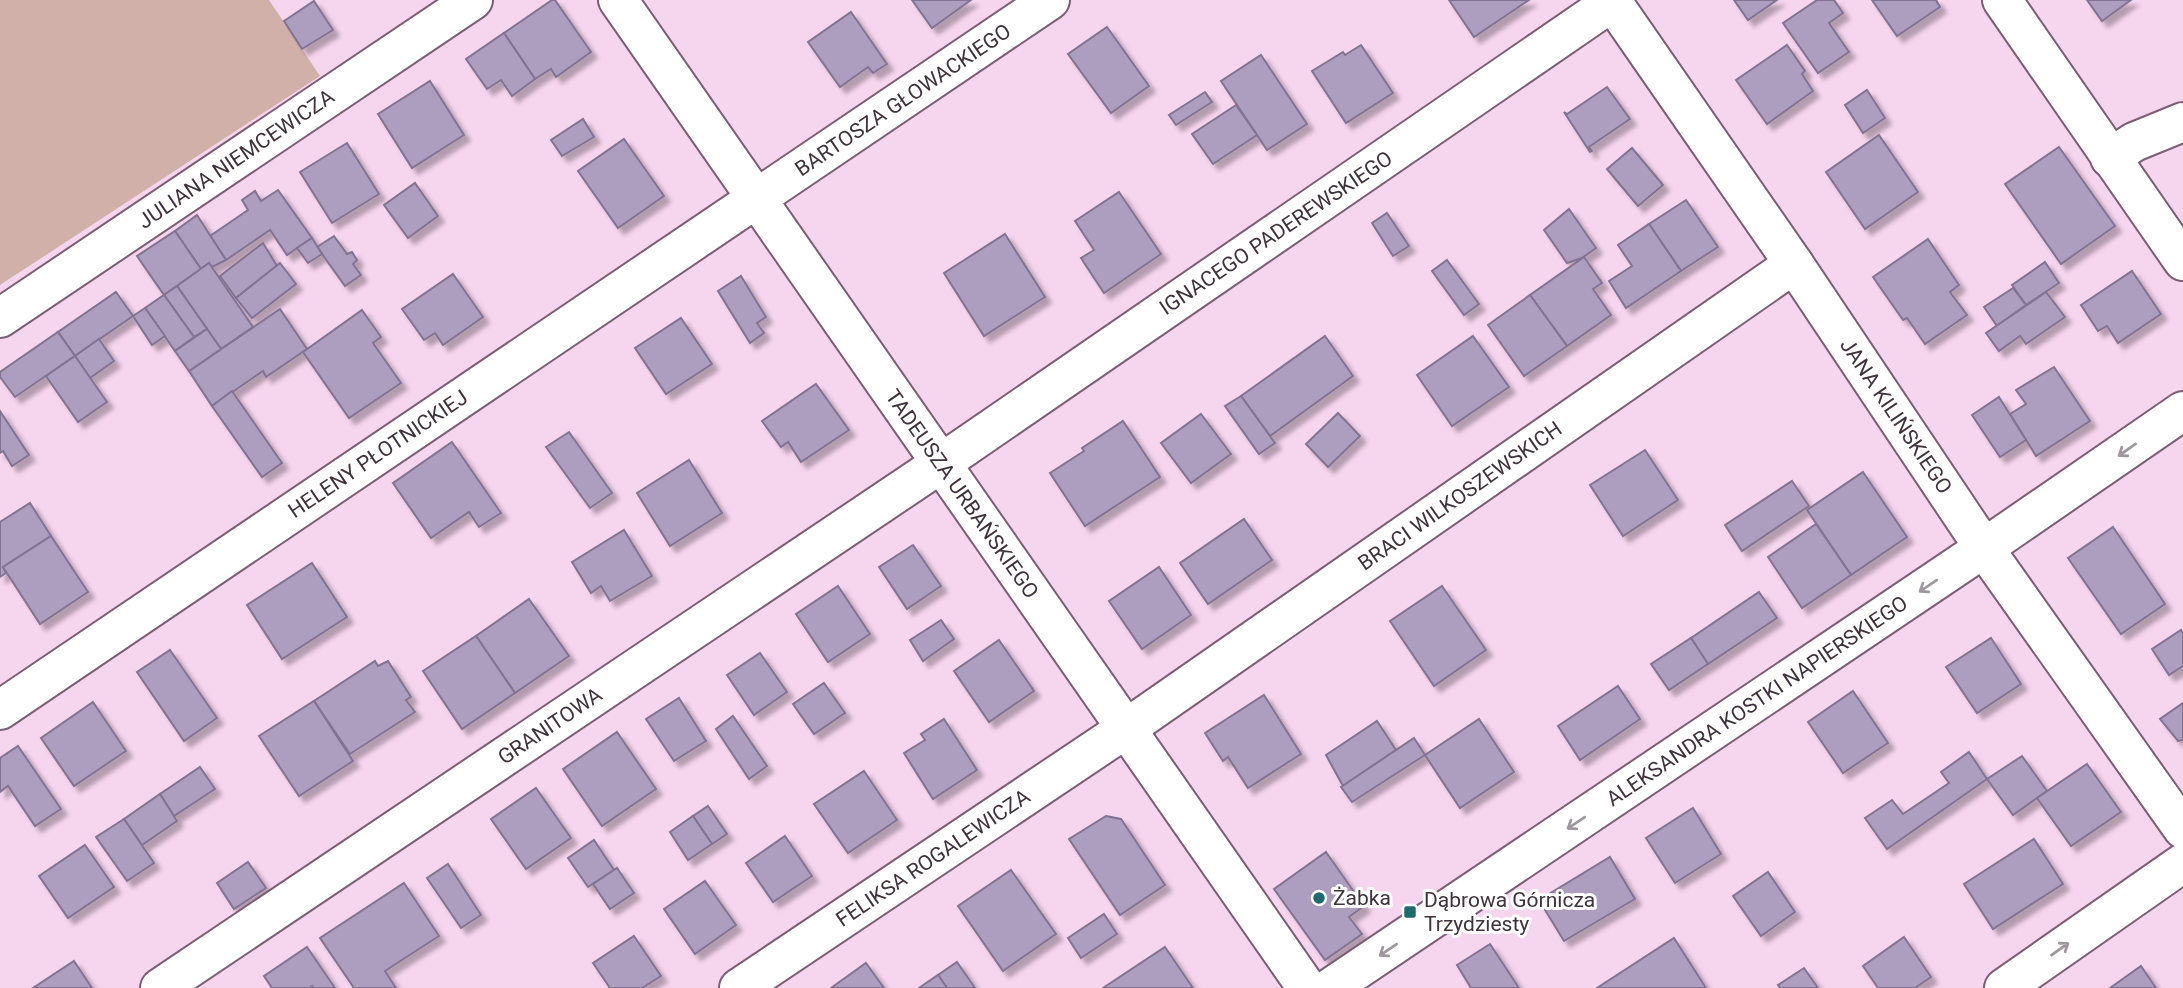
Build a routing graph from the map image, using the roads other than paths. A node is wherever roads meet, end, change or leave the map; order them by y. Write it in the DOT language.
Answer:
graph roads {
  1 [pos="473,0"];
  2 [pos="618,0"];
  3 [pos="1049,0"];
  4 [pos="2002,0"];
  5 [pos="1611,1"];
  6 [pos="2183,122"];
  7 [pos="2110,158"];
  8 [pos="756,199"];
  9 [pos="2183,261"];
  10 [pos="1794,264"];
  11 [pos="0,318"];
  12 [pos="2183,411"];
  13 [pos="940,464"];
  14 [pos="1984,548"];
  15 [pos="0,710"];
  16 [pos="1126,728"];
  17 [pos="2183,829"];
  18 [pos="2183,863"];
  19 [pos="160,988"];
  20 [pos="739,988"];
  21 [pos="1307,988"];
  22 [pos="1330,988"];
  23 [pos="2004,988"];
  1 -- 11 [label="street, JULIANA NIEMCEWICZA"];
  2 -- 8 [label="street, TADEUSZA URBAŃSKIEGO"];
  3 -- 8 [label="street, BARTOSZA GŁOWACKIEGO"];
  4 -- 7 [label="street"];
  5 -- 10 [label="street, JANA KILIŃSKIEGO"];
  5 -- 13 [label="street, IGNACEGO PADEREWSKIEGO"];
  6 -- 7 [label="street"];
  7 -- 9 [label="street"];
  8 -- 13 [label="street, TADEUSZA URBAŃSKIEGO"];
  8 -- 15 [label="street, HELENY PŁOTNICKIEJ"];
  10 -- 14 [label="street, JANA KILIŃSKIEGO"];
  10 -- 16 [label="street, BRACI WILKOSZEWSKICH"];
  12 -- 14 [label="street, ALEKSANDRA KOSTKI NAPIERSKIEGO, one-way"];
  13 -- 16 [label="street, TADEUSZA URBAŃSKIEGO"];
  13 -- 19 [label="street, GRANITOWA"];
  14 -- 17 [label="street, JANA KILIŃSKIEGO"];
  14 -- 22 [label="street, ALEKSANDRA KOSTKI NAPIERSKIEGO, one-way"];
  16 -- 20 [label="street, FELIKSA ROGALEWICZA"];
  16 -- 21 [label="street, TADEUSZA URBAŃSKIEGO"];
  23 -- 18 [label="street, one-way"];
}
